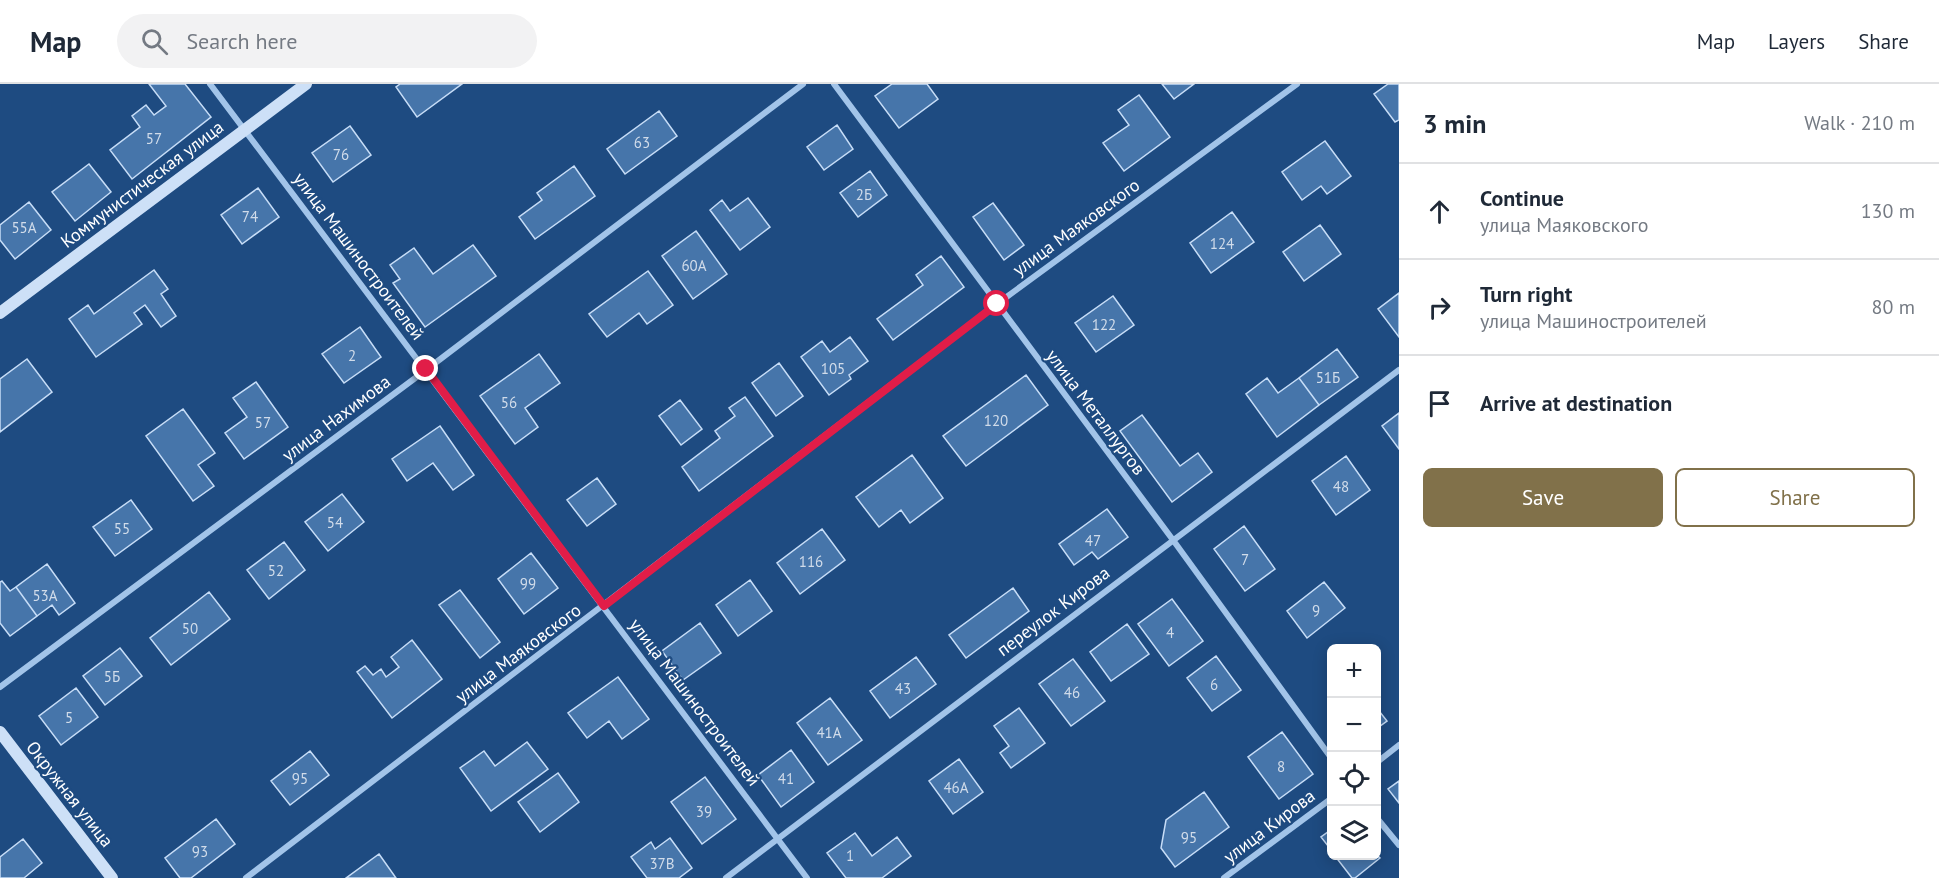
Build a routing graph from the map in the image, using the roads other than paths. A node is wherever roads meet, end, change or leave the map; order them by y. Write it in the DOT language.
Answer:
graph roads {
  1 [pos="210,84"];
  2 [pos="306,84"];
  3 [pos="802,84"];
  4 [pos="834,84"];
  5 [pos="1297,84"];
  6 [pos="245,130"];
  7 [pos="997,304"];
  8 [pos="0,313"];
  9 [pos="426,369"];
  10 [pos="1399,370"];
  11 [pos="1173,540"];
  12 [pos="604,606"];
  13 [pos="0,687"];
  14 [pos="0,732"];
  15 [pos="1399,745"];
  16 [pos="1327,752"];
  17 [pos="1381,760"];
  18 [pos="1327,802"];
  19 [pos="1381,823"];
  20 [pos="778,837"];
  21 [pos="1399,845"];
  22 [pos="112,878"];
  23 [pos="246,878"];
  24 [pos="726,878"];
  25 [pos="807,878"];
  26 [pos="1224,878"];
  1 -- 6 [label="street, улица Машиностроителей"];
  2 -- 6 [label="street, Коммунистическая улица"];
  3 -- 9 [label="street, улица Нахимова"];
  4 -- 7 [label="street, улица Металлургов"];
  5 -- 7 [label="street, улица Маяковского"];
  6 -- 8 [label="street, Коммунистическая улица"];
  6 -- 9 [label="street, улица Машиностроителей"];
  7 -- 11 [label="street, улица Металлургов"];
  7 -- 12 [label="street, улица Маяковского"];
  9 -- 12 [label="street, улица Машиностроителей"];
  9 -- 13 [label="street, улица Нахимова"];
  10 -- 11 [label="street, переулок Кирова"];
  11 -- 16 [label="street, улица Металлургов"];
  11 -- 20 [label="street, переулок Кирова"];
  12 -- 20 [label="street, улица Машиностроителей"];
  12 -- 23 [label="street, улица Маяковского"];
  14 -- 22 [label="street, Окружная улица"];
  15 -- 17 [label="street"];
  18 -- 26 [label="street, улица Кирова"];
  19 -- 21 [label="street"];
  20 -- 24 [label="street, переулок Кирова"];
  20 -- 25 [label="street, улица Машиностроителей"];
}
